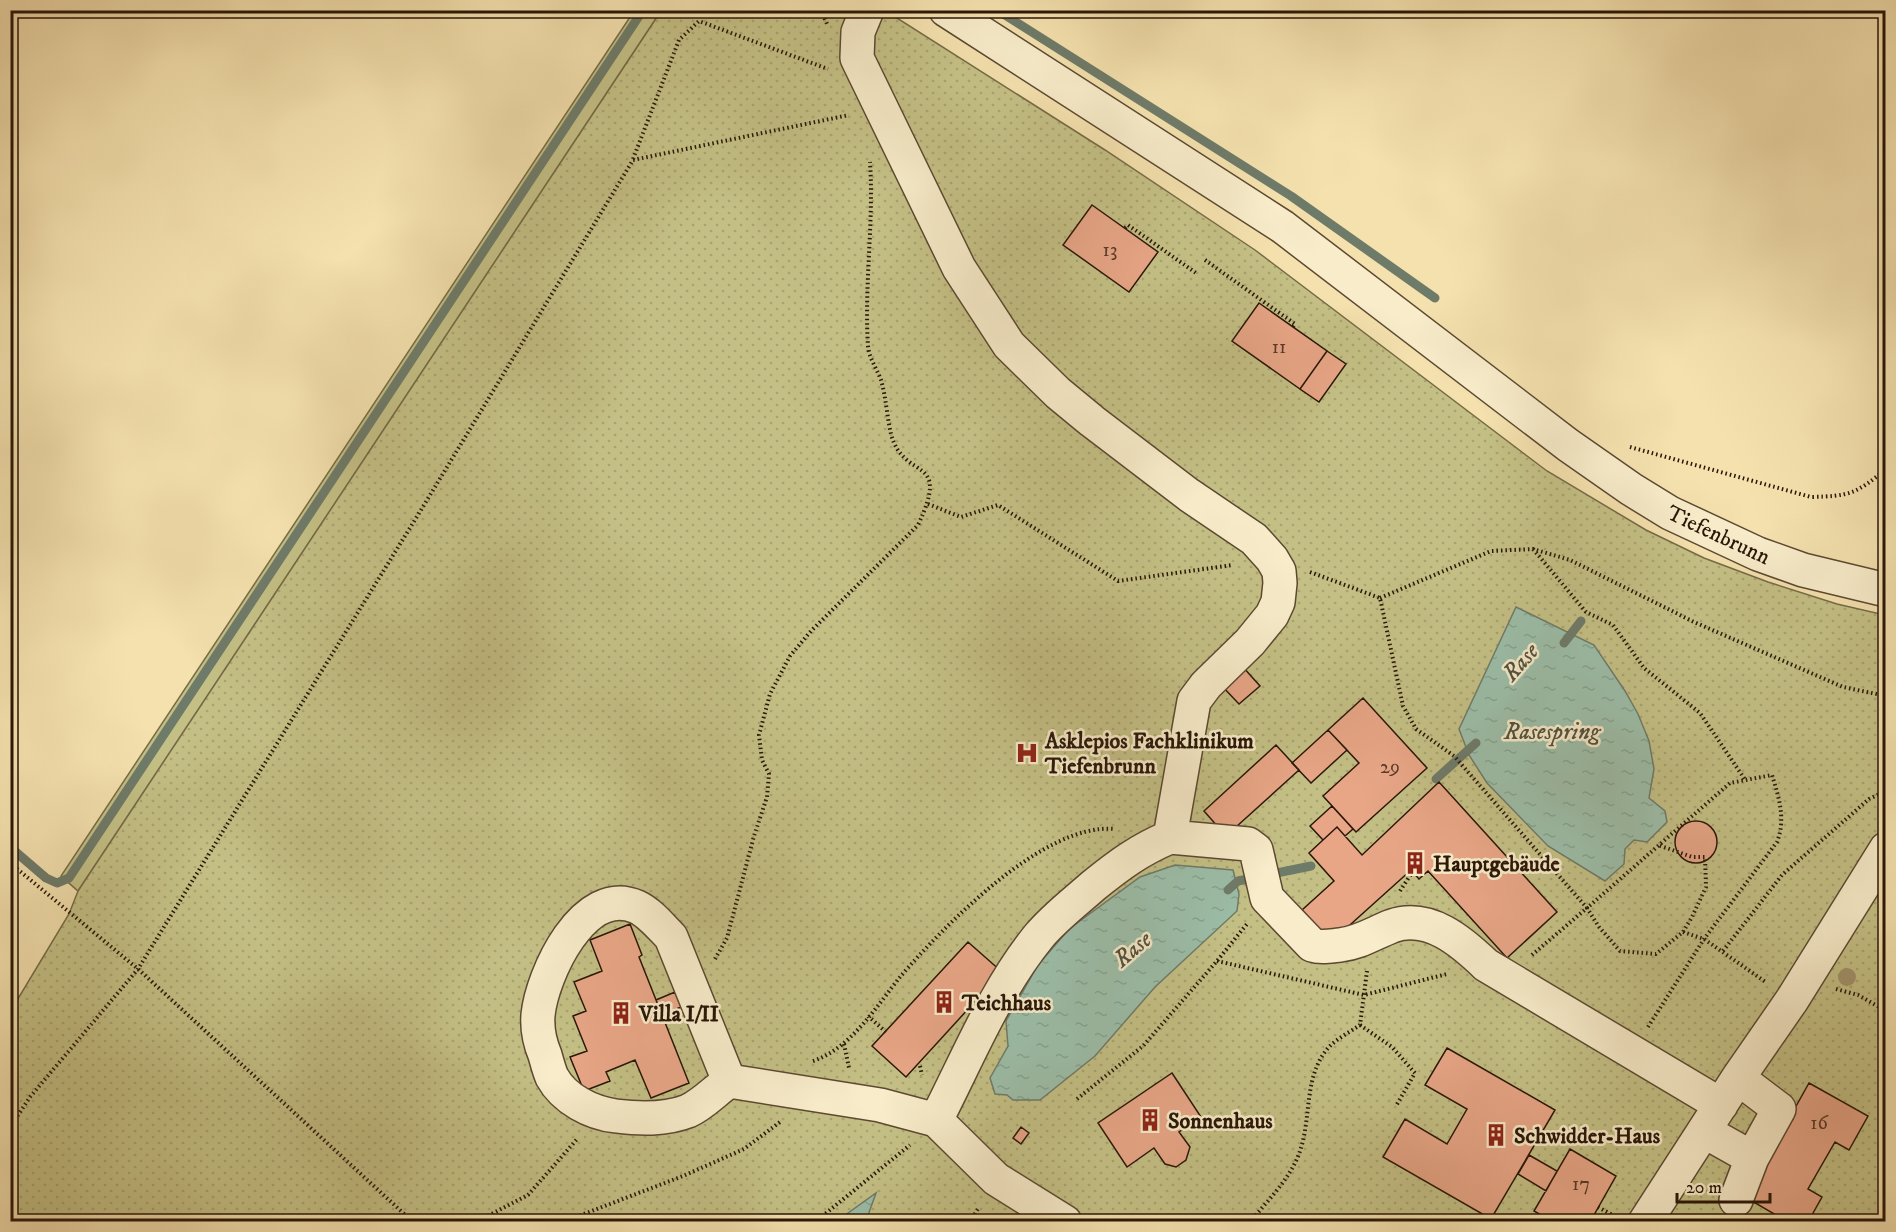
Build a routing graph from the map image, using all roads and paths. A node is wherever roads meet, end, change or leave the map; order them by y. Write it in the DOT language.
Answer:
graph roads {
  1 [pos="867,10"];
  2 [pos="946,10"];
  3 [pos="833,78"];
  4 [pos="876,97"];
  5 [pos="870,154"];
  6 [pos="633,160"];
  7 [pos="1125,228"];
  8 [pos="1205,260"];
  9 [pos="1196,273"];
  10 [pos="1293,327"];
  11 [pos="1629,447"];
  12 [pos="1886,469"];
  13 [pos="1879,475"];
  14 [pos="1886,479"];
  15 [pos="928,504"];
  16 [pos="1533,549"];
  17 [pos="1272,559"];
  18 [pos="1886,590"];
  19 [pos="1380,598"];
  20 [pos="1886,696"];
  21 [pos="1463,766"];
  22 [pos="1746,781"];
  23 [pos="1886,792"];
  24 [pos="1163,839"];
  25 [pos="1658,845"];
  26 [pos="1886,849"];
  27 [pos="10,863"];
  28 [pos="1263,882"];
  29 [pos="1683,932"];
  30 [pos="1704,939"];
  31 [pos="1723,951"];
  32 [pos="1368,962"];
  33 [pos="138,969"];
  34 [pos="686,977"];
  35 [pos="1789,984"];
  36 [pos="1886,1011"];
  37 [pos="868,1016"];
  38 [pos="1360,1025"];
  39 [pos="886,1032"];
  40 [pos="1631,1052"];
  41 [pos="811,1062"];
  42 [pos="729,1081"];
  43 [pos="817,1095"];
  44 [pos="1077,1099"];
  45 [pos="1721,1105"];
  46 [pos="1396,1106"];
  47 [pos="594,1112"];
  48 [pos="936,1120"];
  49 [pos="10,1127"];
  50 [pos="1752,1158"];
  51 [pos="1736,1200"];
  52 [pos="1598,1207"];
  53 [pos="488,1216"];
  54 [pos="1886,1219"];
  55 [pos="413,1221"];
  56 [pos="476,1221"];
  57 [pos="491,1221"];
  58 [pos="563,1221"];
  59 [pos="815,1221"];
  60 [pos="1065,1221"];
  61 [pos="1250,1221"];
  62 [pos="1624,1221"];
  63 [pos="1645,1221"];
  64 [pos="1872,1221"];
  1 -- 4 [label="street"];
  2 -- 18 [label="street, Tiefenbrunn"];
  3 -- 6 [label="path"];
  4 -- 6 [label="path"];
  4 -- 17 [label="street"];
  5 -- 15 [label="path"];
  6 -- 33 [label="path"];
  7 -- 9 [label="path"];
  8 -- 10 [label="path"];
  11 -- 13 [label="path"];
  12 -- 13 [label="path"];
  13 -- 14 [label="path"];
  15 -- 17 [label="path"];
  15 -- 34 [label="path"];
  16 -- 19 [label="path"];
  16 -- 20 [label="path"];
  16 -- 22 [label="path"];
  17 -- 19 [label="path"];
  17 -- 24 [label="street"];
  19 -- 21 [label="path"];
  22 -- 25 [label="path"];
  22 -- 30 [label="path"];
  23 -- 31 [label="path"];
  24 -- 28 [label="street"];
  24 -- 37 [label="path"];
  24 -- 48 [label="street"];
  25 -- 29 [label="path"];
  25 -- 29 [label="path"];
  26 -- 35 [label="street"];
  27 -- 33 [label="path"];
  28 -- 40 [label="street"];
  28 -- 44 [label="path"];
  29 -- 30 [label="path"];
  30 -- 31 [label="path"];
  30 -- 40 [label="path"];
  31 -- 35 [label="path"];
  32 -- 38 [label="path"];
  33 -- 49 [label="path"];
  33 -- 55 [label="path"];
  34 -- 42 [label="street"];
  34 -- 47 [label="street"];
  35 -- 36 [label="path"];
  35 -- 45 [label="street"];
  37 -- 39 [label="path"];
  37 -- 41 [label="path"];
  38 -- 46 [label="path"];
  38 -- 61 [label="path"];
  40 -- 45 [label="street"];
  42 -- 43 [label="street"];
  42 -- 47 [label="street"];
  43 -- 48 [label="street"];
  43 -- 58 [label="path"];
  45 -- 50 [label="street"];
  45 -- 50 [label="street"];
  45 -- 63 [label="street"];
  47 -- 53 [label="path"];
  48 -- 59 [label="path"];
  48 -- 60 [label="street"];
  50 -- 51 [label="street"];
  52 -- 62 [label="path"];
  53 -- 56 [label="path"];
  53 -- 57 [label="path"];
  54 -- 64 [label="path"];
}
